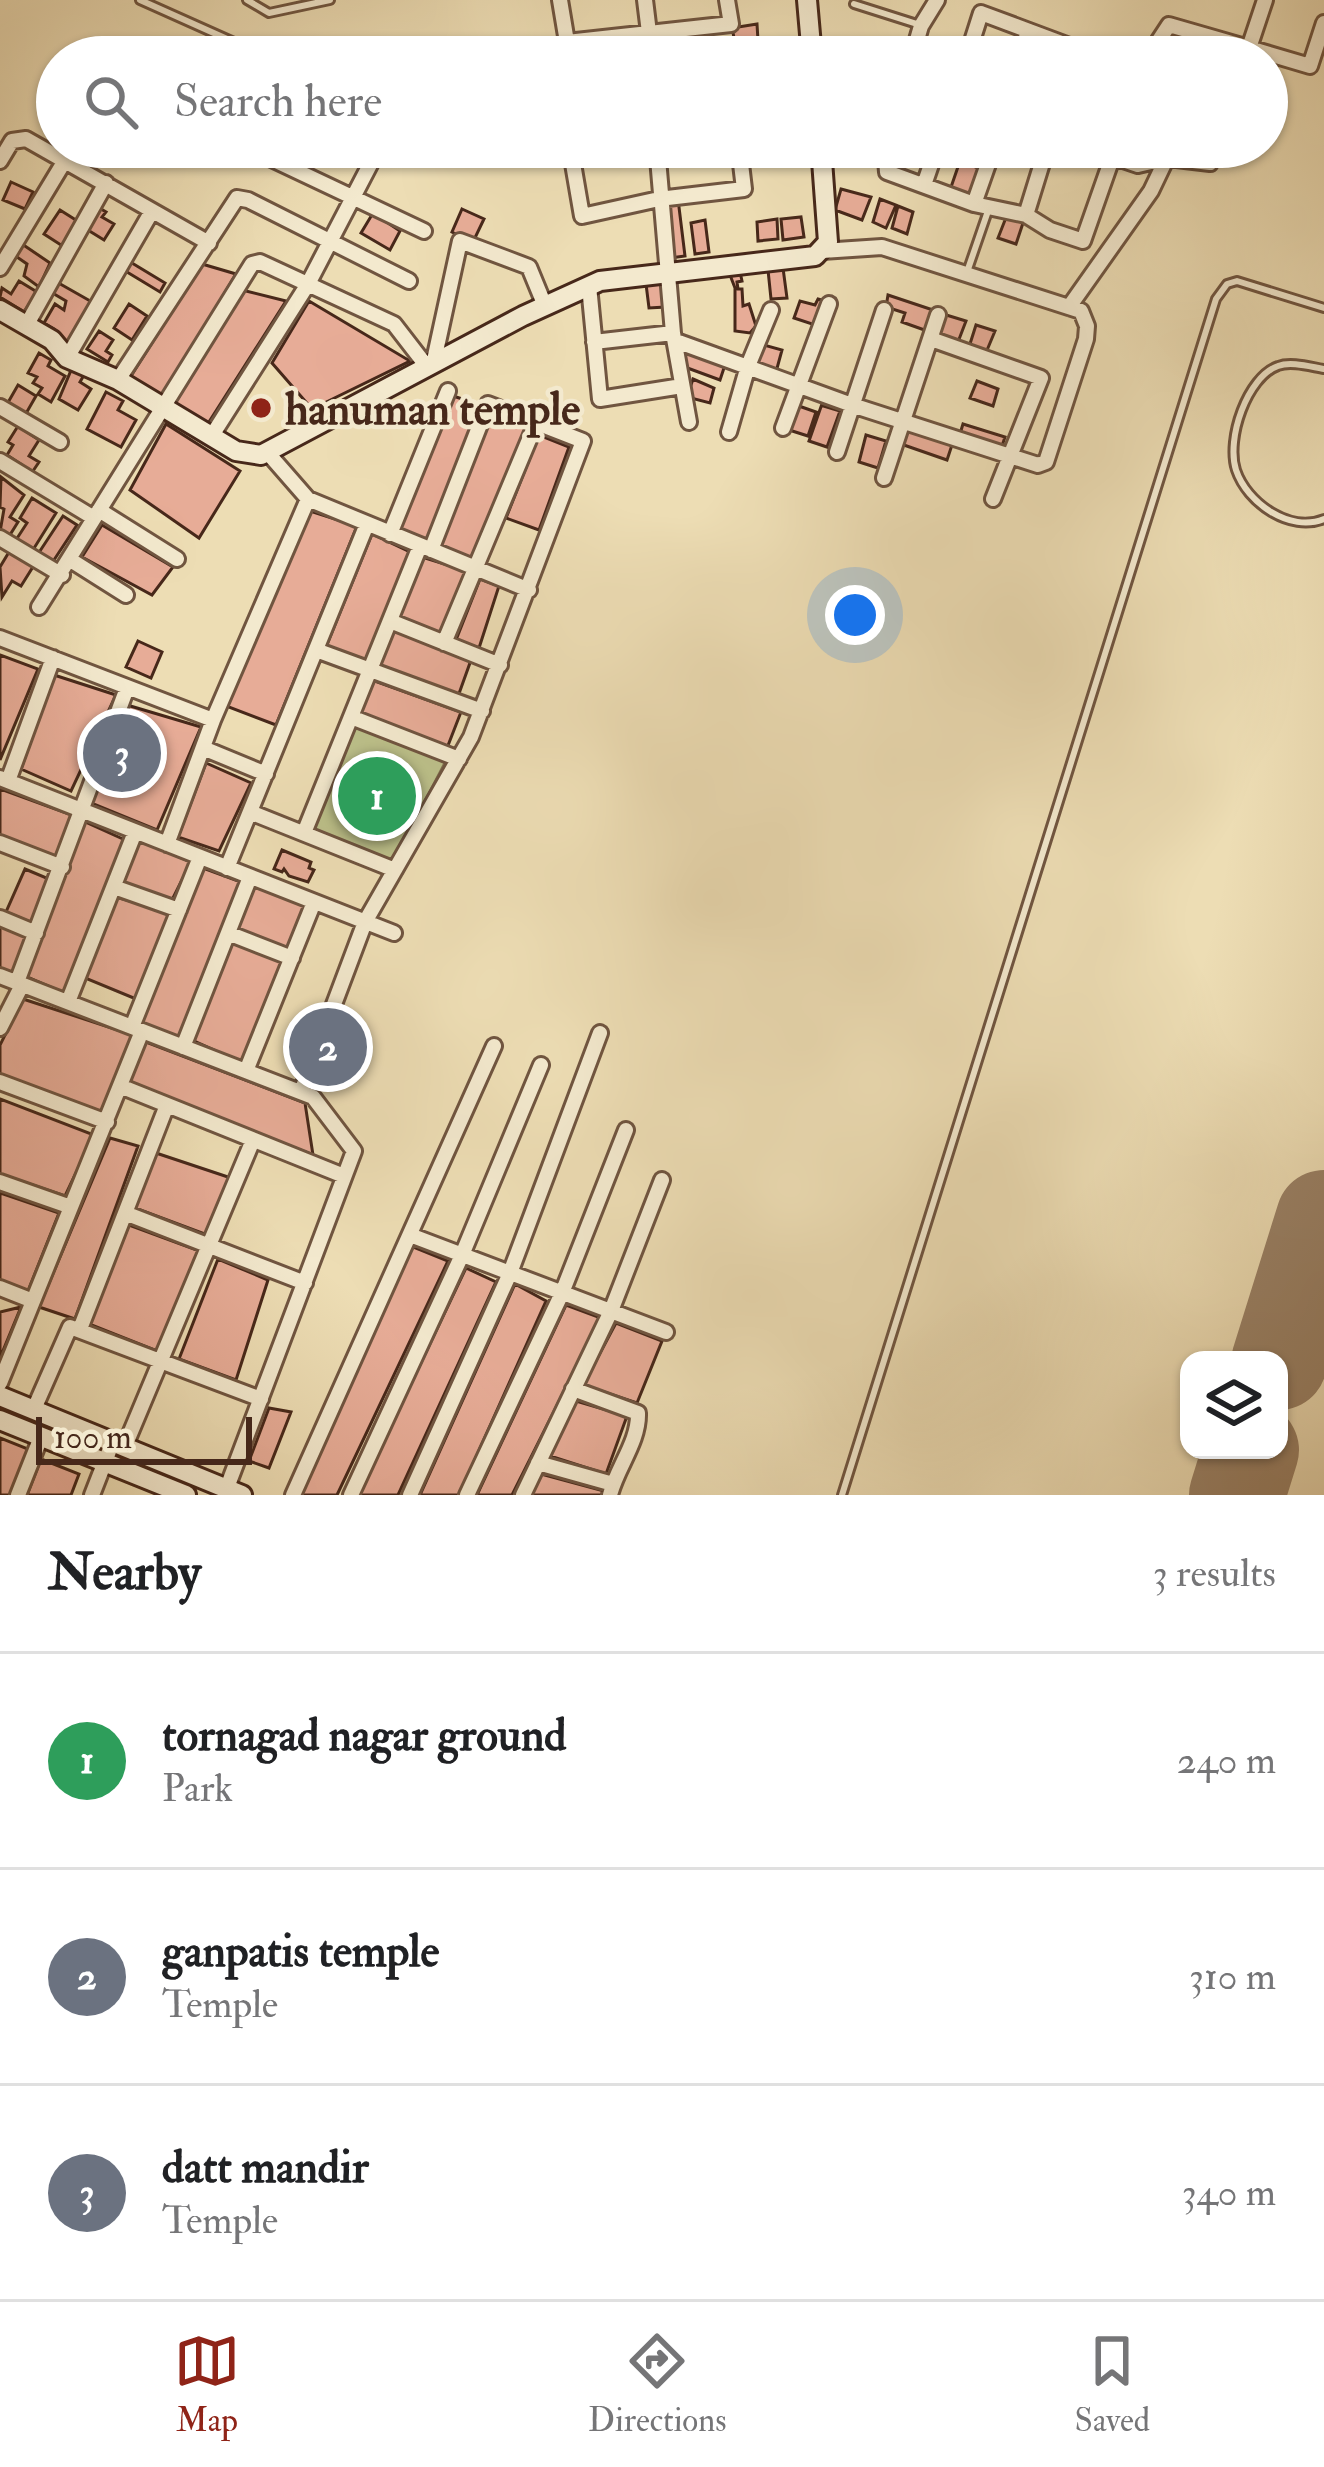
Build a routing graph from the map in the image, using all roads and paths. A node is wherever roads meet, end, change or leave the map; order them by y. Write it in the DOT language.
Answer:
graph roads {
  1 [pos="140,0"];
  2 [pos="247,0"];
  3 [pos="330,0"];
  4 [pos="560,0"];
  5 [pos="645,0"];
  6 [pos="727,0"];
  7 [pos="807,0"];
  8 [pos="937,0"];
  9 [pos="1264,0"];
  10 [pos="854,4"];
  11 [pos="1324,23"];
  12 [pos="921,26"];
  13 [pos="1028,31"];
  14 [pos="649,33"];
  15 [pos="220,36"];
  16 [pos="566,36"];
  17 [pos="622,36"];
  18 [pos="649,36"];
  19 [pos="810,36"];
  20 [pos="918,36"];
  21 [pos="974,36"];
  22 [pos="1026,36"];
  23 [pos="1040,36"];
  24 [pos="1162,36"];
  25 [pos="1201,36"];
  26 [pos="1253,36"];
  27 [pos="1288,61"];
  28 [pos="36,147"];
  29 [pos="0,160"];
  30 [pos="60,168"];
  31 [pos="76,168"];
  32 [pos="291,168"];
  33 [pos="368,168"];
  34 [pos="574,168"];
  35 [pos="658,168"];
  36 [pos="742,168"];
  37 [pos="823,168"];
  38 [pos="887,168"];
  39 [pos="930,168"];
  40 [pos="990,168"];
  41 [pos="1041,168"];
  42 [pos="1109,168"];
  43 [pos="1162,168"];
  44 [pos="925,182"];
  45 [pos="106,183"];
  46 [pos="352,197"];
  47 [pos="659,199"];
  48 [pos="982,206"];
  49 [pos="152,211"];
  50 [pos="1026,215"];
  51 [pos="424,231"];
  52 [pos="329,241"];
  53 [pos="209,243"];
  54 [pos="822,251"];
  55 [pos="0,268"];
  56 [pos="667,270"];
  57 [pos="966,274"];
  58 [pos="409,281"];
  59 [pos="308,284"];
  60 [pos="589,286"];
  61 [pos="829,304"];
  62 [pos="545,306"];
  63 [pos="1070,307"];
  64 [pos="1324,308"];
  65 [pos="0,310"];
  66 [pos="770,310"];
  67 [pos="884,310"];
  68 [pos="938,315"];
  69 [pos="26,326"];
  70 [pos="675,337"];
  71 [pos="932,339"];
  72 [pos="594,342"];
  73 [pos="68,358"];
  74 [pos="748,366"];
  75 [pos="430,367"];
  76 [pos="1324,369"];
  77 [pos="118,380"];
  78 [pos="682,386"];
  79 [pos="799,386"];
  80 [pos="448,391"];
  81 [pos="852,405"];
  82 [pos="163,407"];
  83 [pos="0,408"];
  84 [pos="902,421"];
  85 [pos="689,422"];
  86 [pos="536,423"];
  87 [pos="783,428"];
  88 [pos="729,432"];
  89 [pos="211,436"];
  90 [pos="60,442"];
  91 [pos="267,452"];
  92 [pos="837,452"];
  93 [pos="1009,458"];
  94 [pos="0,461"];
  95 [pos="884,478"];
  96 [pos="993,499"];
  97 [pos="308,500"];
  98 [pos="97,514"];
  99 [pos="1324,519"];
  100 [pos="367,524"];
  101 [pos="390,534"];
  102 [pos="0,538"];
  103 [pos="426,548"];
  104 [pos="69,559"];
  105 [pos="177,559"];
  106 [pos="477,569"];
  107 [pos="62,574"];
  108 [pos="529,590"];
  109 [pos="126,595"];
  110 [pos="39,607"];
  111 [pos="390,621"];
  112 [pos="0,638"];
  113 [pos="445,643"];
  114 [pos="316,650"];
  115 [pos="53,658"];
  116 [pos="500,665"];
  117 [pos="370,670"];
  118 [pos="127,688"];
  119 [pos="482,711"];
  120 [pos="351,717"];
  121 [pos="213,720"];
  122 [pos="202,748"];
  123 [pos="459,759"];
  124 [pos="266,774"];
  125 [pos="4,780"];
  126 [pos="80,810"];
  127 [pos="250,812"];
  128 [pos="136,832"];
  129 [pos="304,833"];
  130 [pos="0,843"];
  131 [pos="167,844"];
  132 [pos="200,857"];
  133 [pos="62,867"];
  134 [pos="227,868"];
  135 [pos="395,870"];
  136 [pos="250,877"];
  137 [pos="114,886"];
  138 [pos="314,902"];
  139 [pos="179,910"];
  140 [pos="0,918"];
  141 [pos="365,922"];
  142 [pos="36,933"];
  143 [pos="228,933"];
  144 [pos="394,933"];
  145 [pos="292,958"];
  146 [pos="0,976"];
  147 [pos="20,983"];
  148 [pos="68,1002"];
  149 [pos="0,1028"];
  150 [pos="137,1029"];
  151 [pos="600,1033"];
  152 [pos="494,1046"];
  153 [pos="183,1047"];
  154 [pos="542,1065"];
  155 [pos="246,1071"];
  156 [pos="0,1082"];
  157 [pos="120,1086"];
  158 [pos="301,1092"];
  159 [pos="167,1105"];
  160 [pos="107,1122"];
  161 [pos="626,1130"];
  162 [pos="253,1139"];
  163 [pos="344,1176"];
  164 [pos="662,1180"];
  165 [pos="0,1182"];
  166 [pos="71,1208"];
  167 [pos="125,1213"];
  168 [pos="410,1235"];
  169 [pos="210,1246"];
  170 [pos="462,1255"];
  171 [pos="511,1273"];
  172 [pos="305,1283"];
  173 [pos="0,1288"];
  174 [pos="562,1292"];
  175 [pos="33,1301"];
  176 [pos="611,1312"];
  177 [pos="80,1329"];
  178 [pos="666,1332"];
  179 [pos="162,1361"];
  180 [pos="0,1383"];
  181 [pos="572,1389"];
  182 [pos="0,1396"];
  183 [pos="261,1399"];
  184 [pos="34,1409"];
  185 [pos="0,1420"];
  186 [pos="41,1437"];
  187 [pos="119,1444"];
  188 [pos="105,1462"];
  189 [pos="538,1463"];
  190 [pos="612,1490"];
  191 [pos="231,1493"];
  192 [pos="18,1495"];
  193 [pos="92,1495"];
  194 [pos="186,1495"];
  195 [pos="293,1495"];
  196 [pos="351,1495"];
  197 [pos="410,1495"];
  198 [pos="466,1495"];
  199 [pos="523,1495"];
  200 [pos="842,1495"];
  1 -- 15 [label="lane"];
  2 -- 3 [label="lane"];
  4 -- 16 [label="street"];
  5 -- 14 [label="street"];
  6 -- 14 [label="street"];
  7 -- 19 [label="street"];
  8 -- 12 [label="street"];
  9 -- 26 [label="street"];
  10 -- 12 [label="lane"];
  11 -- 27 [label="street"];
  12 -- 20 [label="street"];
  13 -- 21 [label="street"];
  13 -- 22 [label="street"];
  13 -- 23 [label="street"];
  14 -- 17 [label="street"];
  14 -- 18 [label="street"];
  24 -- 25 [label="street"];
  28 -- 29 [label="street"];
  30 -- 55 [label="street"];
  31 -- 45 [label="street"];
  32 -- 46 [label="street"];
  33 -- 46 [label="street"];
  34 -- 47 [label="street"];
  35 -- 47 [label="street"];
  36 -- 47 [label="street"];
  37 -- 54 [label="street"];
  38 -- 44 [label="street"];
  39 -- 44 [label="street"];
  40 -- 48 [label="street"];
  41 -- 50 [label="street"];
  42 -- 50 [label="street"];
  43 -- 63 [label="street"];
  44 -- 48 [label="street"];
  45 -- 49 [label="street"];
  45 -- 69 [label="street"];
  46 -- 51 [label="street"];
  46 -- 52 [label="street"];
  47 -- 56 [label="street"];
  48 -- 50 [label="street"];
  48 -- 57 [label="lane"];
  49 -- 53 [label="street"];
  49 -- 73 [label="street"];
  52 -- 53 [label="street"];
  52 -- 58 [label="street"];
  52 -- 59 [label="street"];
  53 -- 77 [label="street"];
  54 -- 56 [label="street"];
  54 -- 57 [label="street"];
  56 -- 60 [label="street"];
  56 -- 70 [label="street"];
  57 -- 63 [label="street"];
  59 -- 75 [label="street"];
  59 -- 82 [label="street"];
  59 -- 89 [label="street"];
  60 -- 62 [label="street"];
  60 -- 72 [label="street"];
  61 -- 79 [label="street"];
  62 -- 75 [label="street"];
  62 -- 75 [label="street"];
  63 -- 93 [label="street"];
  64 -- 200 [label="lane"];
  65 -- 69 [label="street"];
  66 -- 74 [label="street"];
  67 -- 81 [label="street"];
  68 -- 71 [label="street"];
  69 -- 73 [label="street"];
  70 -- 72 [label="street"];
  70 -- 74 [label="street"];
  70 -- 78 [label="street"];
  71 -- 84 [label="street"];
  71 -- 93 [label="street"];
  72 -- 78 [label="street"];
  73 -- 77 [label="street"];
  74 -- 79 [label="street"];
  74 -- 88 [label="street"];
  75 -- 91 [label="street"];
  76 -- 99 [label="lane"];
  77 -- 82 [label="street"];
  78 -- 85 [label="street"];
  79 -- 81 [label="street"];
  79 -- 87 [label="street"];
  80 -- 101 [label="street"];
  81 -- 84 [label="street"];
  81 -- 92 [label="street"];
  82 -- 89 [label="street"];
  82 -- 98 [label="street"];
  83 -- 90 [label="street"];
  84 -- 93 [label="street"];
  84 -- 95 [label="street"];
  86 -- 103 [label="street"];
  86 -- 106 [label="street"];
  86 -- 108 [label="street"];
  89 -- 91 [label="street"];
  91 -- 97 [label="street"];
  93 -- 96 [label="street"];
  94 -- 98 [label="street"];
  97 -- 100 [label="street"];
  97 -- 121 [label="street"];
  98 -- 104 [label="street"];
  98 -- 105 [label="street"];
  100 -- 101 [label="street"];
  100 -- 114 [label="street"];
  101 -- 103 [label="street"];
  102 -- 107 [label="street"];
  103 -- 106 [label="street"];
  103 -- 111 [label="street"];
  104 -- 107 [label="street"];
  104 -- 109 [label="street"];
  106 -- 108 [label="street"];
  106 -- 113 [label="street"];
  107 -- 110 [label="street"];
  108 -- 116 [label="street"];
  111 -- 113 [label="street"];
  111 -- 117 [label="street"];
  112 -- 115 [label="street"];
  113 -- 116 [label="street"];
  114 -- 117 [label="street"];
  114 -- 124 [label="street"];
  115 -- 118 [label="street"];
  115 -- 125 [label="street"];
  116 -- 119 [label="street"];
  117 -- 119 [label="street"];
  117 -- 120 [label="street"];
  118 -- 121 [label="street"];
  118 -- 126 [label="street"];
  119 -- 123 [label="street"];
  120 -- 123 [label="street"];
  120 -- 129 [label="street"];
  121 -- 122 [label="street"];
  122 -- 124 [label="street"];
  122 -- 131 [label="street"];
  123 -- 135 [label="street"];
  124 -- 127 [label="street"];
  125 -- 126 [label="street"];
  126 -- 128 [label="street"];
  126 -- 133 [label="street"];
  127 -- 129 [label="street"];
  127 -- 134 [label="street"];
  128 -- 131 [label="street"];
  128 -- 137 [label="street"];
  129 -- 135 [label="street"];
  130 -- 133 [label="street"];
  131 -- 132 [label="street"];
  132 -- 134 [label="street"];
  132 -- 139 [label="street"];
  133 -- 142 [label="street"];
  134 -- 136 [label="street"];
  135 -- 141 [label="street"];
  136 -- 138 [label="street"];
  136 -- 143 [label="street"];
  137 -- 139 [label="street"];
  137 -- 148 [label="street"];
  138 -- 141 [label="street"];
  138 -- 145 [label="street"];
  139 -- 150 [label="street"];
  140 -- 142 [label="street"];
  141 -- 144 [label="street"];
  141 -- 158 [label="street"];
  142 -- 147 [label="street"];
  143 -- 145 [label="street"];
  143 -- 153 [label="street"];
  145 -- 155 [label="street"];
  146 -- 147 [label="street"];
  147 -- 148 [label="street"];
  147 -- 149 [label="street"];
  148 -- 150 [label="street"];
  150 -- 153 [label="street"];
  150 -- 157 [label="street"];
  151 -- 171 [label="street"];
  152 -- 168 [label="street"];
  153 -- 155 [label="street"];
  154 -- 170 [label="street"];
  155 -- 158 [label="street"];
  156 -- 160 [label="street"];
  157 -- 159 [label="street"];
  157 -- 160 [label="street"];
  158 -- 163 [label="street"];
  159 -- 162 [label="street"];
  159 -- 167 [label="street"];
  160 -- 166 [label="street"];
  161 -- 174 [label="street"];
  162 -- 163 [label="street"];
  162 -- 169 [label="street"];
  163 -- 172 [label="street"];
  164 -- 176 [label="street"];
  165 -- 166 [label="street"];
  166 -- 175 [label="street"];
  167 -- 169 [label="street"];
  167 -- 177 [label="street"];
  168 -- 170 [label="street"];
  168 -- 195 [label="street"];
  169 -- 172 [label="street"];
  169 -- 179 [label="street"];
  170 -- 171 [label="street"];
  170 -- 196 [label="street"];
  171 -- 174 [label="street"];
  171 -- 197 [label="street"];
  172 -- 183 [label="street"];
  173 -- 175 [label="street"];
  174 -- 176 [label="street"];
  174 -- 198 [label="street"];
  175 -- 180 [label="street"];
  176 -- 178 [label="street"];
  176 -- 181 [label="street"];
  177 -- 179 [label="street"];
  177 -- 184 [label="street"];
  179 -- 183 [label="street"];
  179 -- 187 [label="street"];
  181 -- 189 [label="street"];
  181 -- 190 [label="street"];
  182 -- 184 [label="street"];
  183 -- 191 [label="street"];
  184 -- 187 [label="street"];
  185 -- 186 [label="street"];
  186 -- 188 [label="street"];
  186 -- 192 [label="street"];
  187 -- 188 [label="street"];
  187 -- 191 [label="street"];
  188 -- 193 [label="street"];
  188 -- 194 [label="street"];
  189 -- 190 [label="street"];
  189 -- 199 [label="street"];
}
